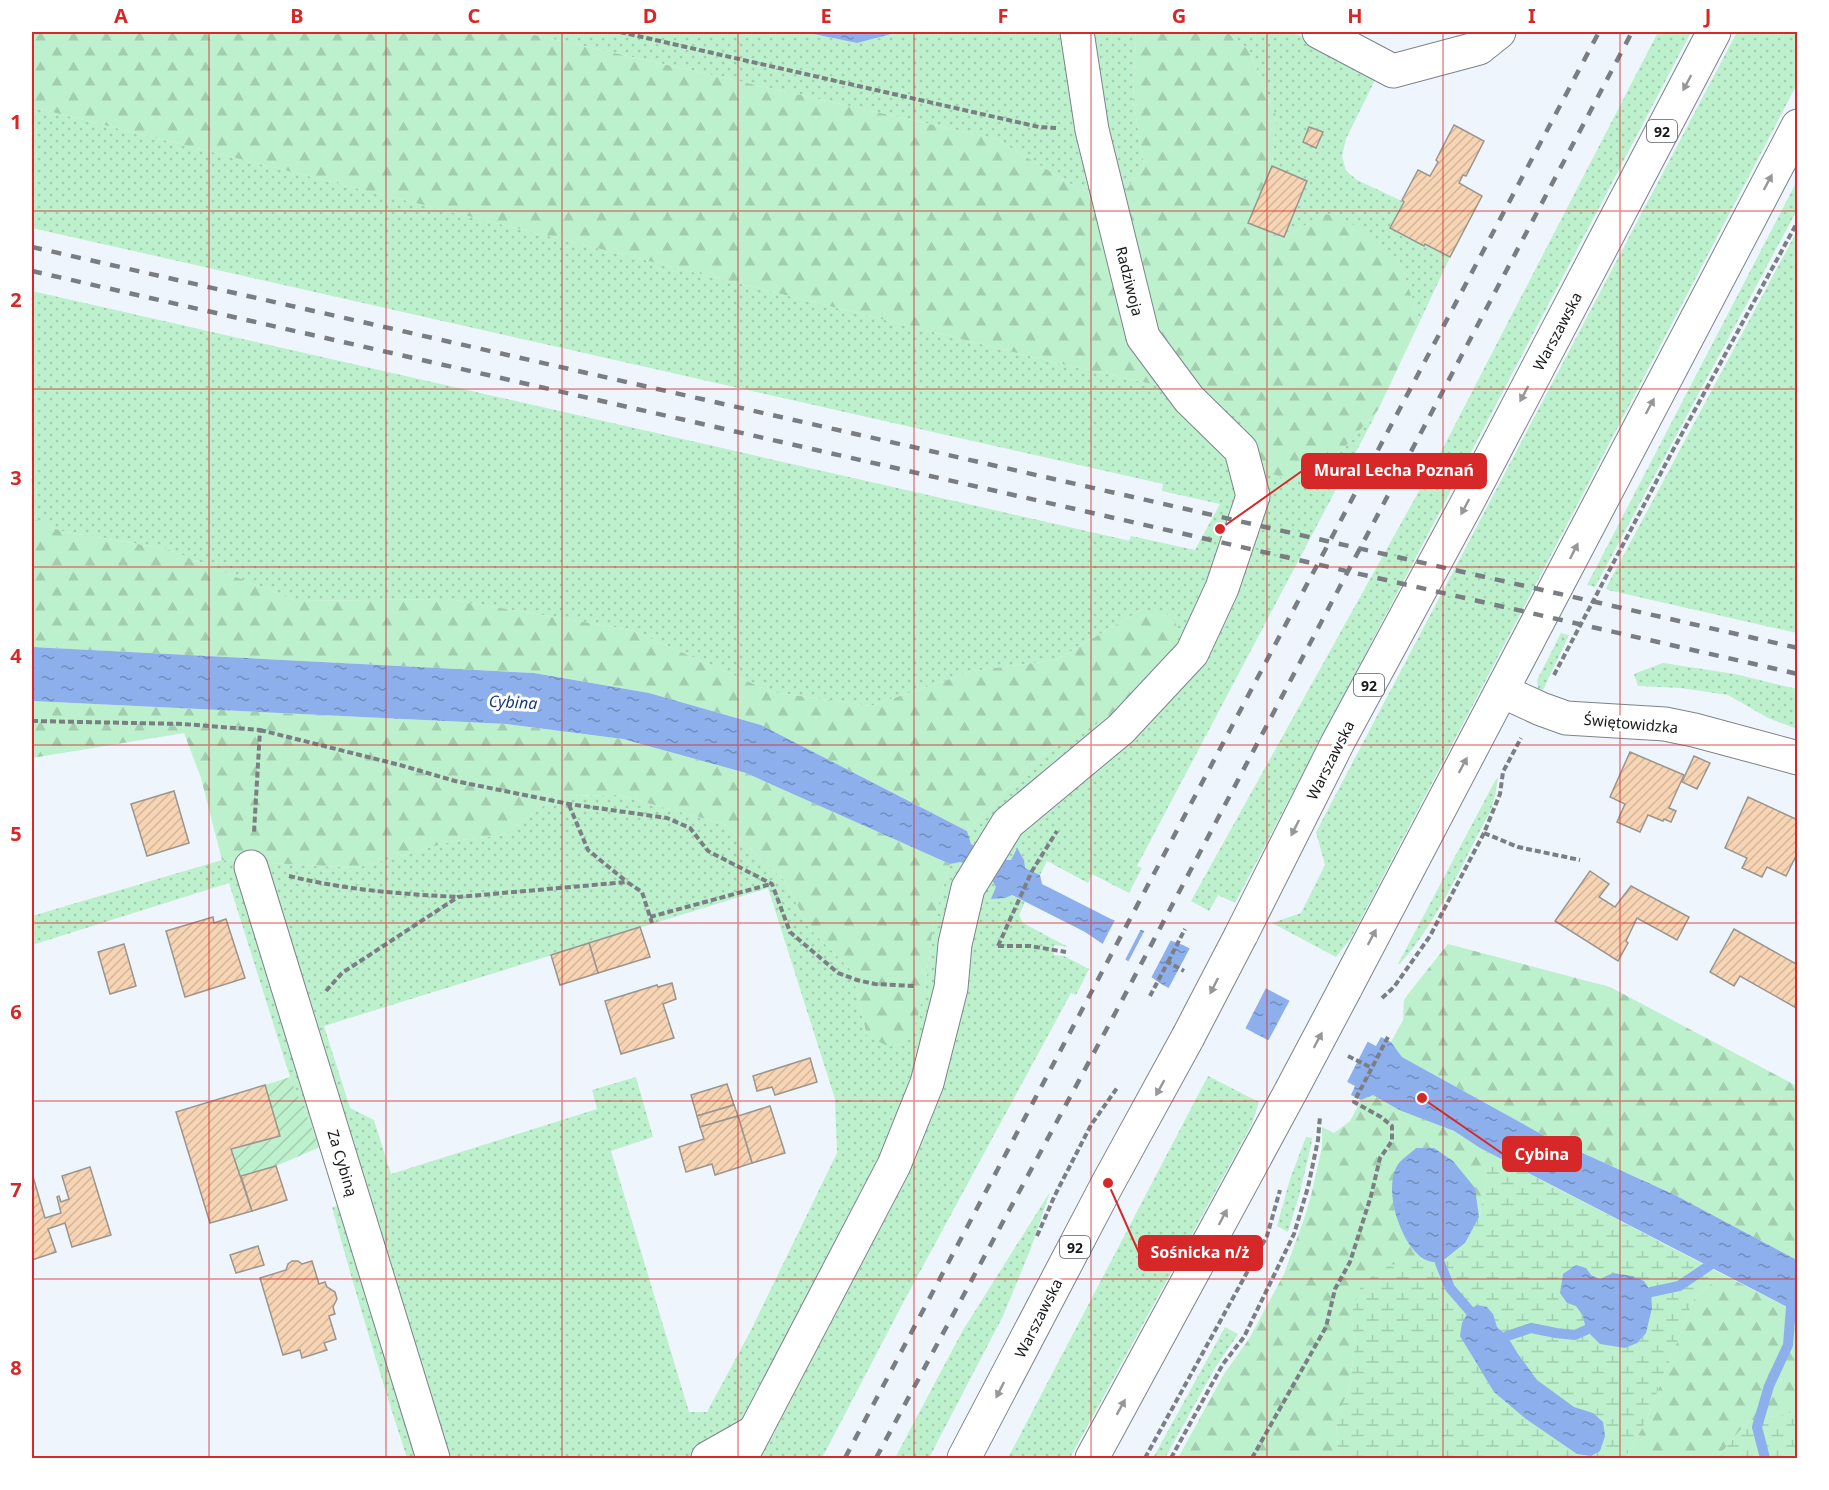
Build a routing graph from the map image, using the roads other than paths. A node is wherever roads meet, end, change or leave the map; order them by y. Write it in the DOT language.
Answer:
graph roads {
  1 [pos="1077,32"];
  2 [pos="1319,32"];
  3 [pos="1499,32"];
  4 [pos="1714,32"];
  5 [pos="1797,126"];
  6 [pos="1502,691"];
  7 [pos="1797,758"];
  8 [pos="251,867"];
  9 [pos="747,1445"];
  10 [pos="433,1458"];
  11 [pos="708,1458"];
  12 [pos="964,1458"];
  13 [pos="1092,1458"];
  1 -- 9 [label="main road, Radziwoja"];
  2 -- 3 [label="main road"];
  4 -- 12 [label="main road, Warszawska / 92, one-way, bridge"];
  6 -- 5 [label="main road, one-way"];
  6 -- 7 [label="main road, Świętowidzka"];
  13 -- 6 [label="main road, one-way, bridge"];
  8 -- 10 [label="main road, Za Cybiną"];
  9 -- 11 [label="main road"];
}
